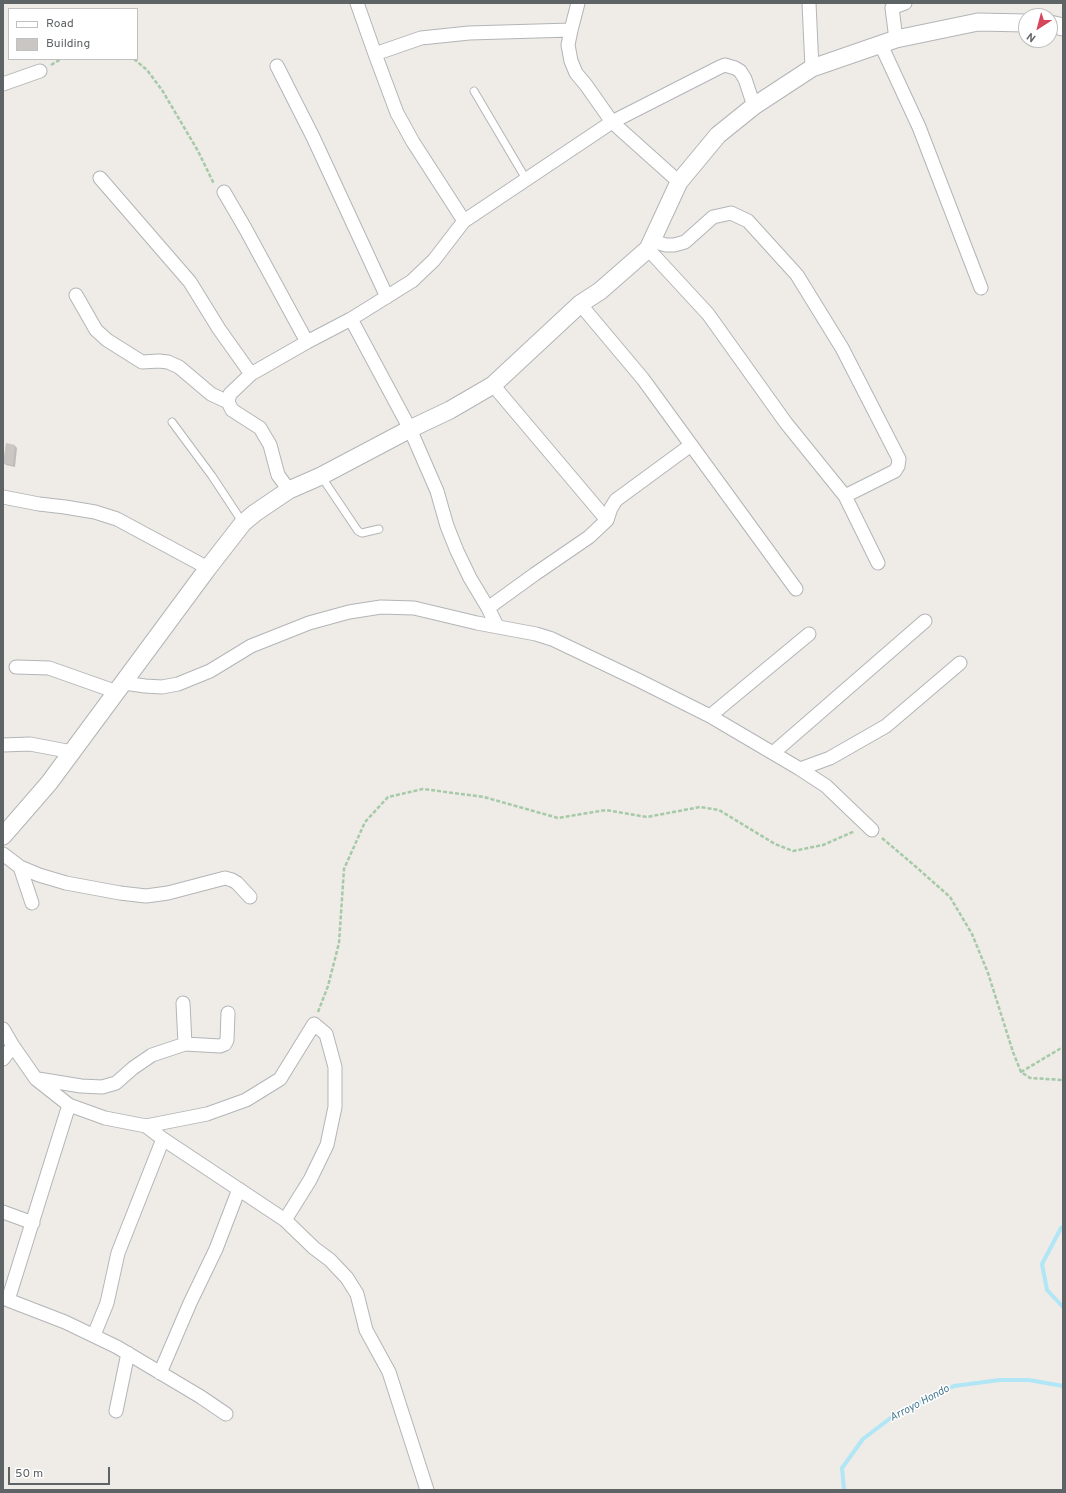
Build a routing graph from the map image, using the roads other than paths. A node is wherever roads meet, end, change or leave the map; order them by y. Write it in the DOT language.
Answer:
graph roads {
  1 [pos="357,3"];
  2 [pos="578,3"];
  3 [pos="809,3"];
  4 [pos="905,3"];
  5 [pos="892,6"];
  6 [pos="1018,24"];
  7 [pos="571,30"];
  8 [pos="889,42"];
  9 [pos="375,54"];
  10 [pos="277,66"];
  11 [pos="812,68"];
  12 [pos="40,71"];
  13 [pos="3,84"];
  14 [pos="474,91"];
  15 [pos="754,106"];
  16 [pos="612,122"];
  17 [pos="100,178"];
  18 [pos="526,179"];
  19 [pos="679,182"];
  20 [pos="224,192"];
  21 [pos="464,221"];
  22 [pos="650,245"];
  23 [pos="981,288"];
  24 [pos="76,295"];
  25 [pos="386,297"];
  26 [pos="580,304"];
  27 [pos="351,319"];
  28 [pos="307,342"];
  29 [pos="251,374"];
  30 [pos="493,385"];
  31 [pos="228,402"];
  32 [pos="172,422"];
  33 [pos="410,429"];
  34 [pos="691,445"];
  35 [pos="321,476"];
  36 [pos="289,490"];
  37 [pos="845,496"];
  38 [pos="3,497"];
  39 [pos="607,520"];
  40 [pos="244,523"];
  41 [pos="379,529"];
  42 [pos="878,563"];
  43 [pos="208,568"];
  44 [pos="796,589"];
  45 [pos="488,608"];
  46 [pos="925,621"];
  47 [pos="497,626"];
  48 [pos="809,634"];
  49 [pos="960,663"];
  50 [pos="16,667"];
  51 [pos="120,687"];
  52 [pos="710,716"];
  53 [pos="3,745"];
  54 [pos="72,752"];
  55 [pos="772,753"];
  56 [pos="800,768"];
  57 [pos="872,830"];
  58 [pos="3,836"];
  59 [pos="3,854"];
  60 [pos="20,867"];
  61 [pos="250,897"];
  62 [pos="32,903"];
  63 [pos="183,1003"];
  64 [pos="228,1014"];
  65 [pos="3,1028"];
  66 [pos="185,1044"];
  67 [pos="13,1046"];
  68 [pos="3,1059"];
  69 [pos="36,1079"];
  70 [pos="70,1105"];
  71 [pos="146,1126"];
  72 [pos="163,1139"];
  73 [pos="239,1189"];
  74 [pos="3,1212"];
  75 [pos="285,1220"];
  76 [pos="33,1223"];
  77 [pos="6,1299"];
  78 [pos="94,1335"];
  79 [pos="128,1353"];
  80 [pos="160,1373"];
  81 [pos="116,1411"];
  82 [pos="226,1414"];
  83 [pos="427,1490"];
  1 -- 9 [label="street"];
  2 -- 7 [label="street"];
  3 -- 11 [label="street"];
  4 -- 5 [label="street"];
  5 -- 8 [label="street"];
  6 -- 8 [label="street"];
  7 -- 9 [label="street"];
  7 -- 16 [label="street"];
  8 -- 11 [label="street"];
  8 -- 23 [label="street"];
  9 -- 21 [label="street"];
  10 -- 25 [label="street"];
  11 -- 15 [label="street"];
  12 -- 13 [label="street"];
  14 -- 18 [label="lane"];
  15 -- 16 [label="street"];
  15 -- 19 [label="street"];
  16 -- 18 [label="street"];
  16 -- 19 [label="street"];
  17 -- 29 [label="street"];
  18 -- 21 [label="street"];
  19 -- 22 [label="street"];
  20 -- 28 [label="street"];
  21 -- 25 [label="street"];
  22 -- 26 [label="street"];
  22 -- 37 [label="street"];
  22 -- 37 [label="street"];
  24 -- 31 [label="street"];
  25 -- 27 [label="street"];
  26 -- 30 [label="street"];
  26 -- 34 [label="street"];
  27 -- 28 [label="street"];
  27 -- 33 [label="street"];
  28 -- 29 [label="street"];
  29 -- 31 [label="street"];
  30 -- 33 [label="street"];
  30 -- 39 [label="street"];
  31 -- 36 [label="street"];
  32 -- 40 [label="lane"];
  33 -- 35 [label="street"];
  33 -- 45 [label="street"];
  34 -- 39 [label="street"];
  34 -- 44 [label="street"];
  35 -- 36 [label="street"];
  35 -- 41 [label="lane"];
  36 -- 40 [label="street"];
  37 -- 42 [label="street"];
  38 -- 43 [label="street"];
  39 -- 45 [label="street"];
  40 -- 43 [label="street"];
  43 -- 51 [label="street"];
  45 -- 47 [label="street"];
  46 -- 55 [label="street"];
  47 -- 51 [label="street"];
  47 -- 52 [label="street"];
  48 -- 52 [label="street"];
  49 -- 56 [label="street"];
  50 -- 51 [label="street"];
  51 -- 54 [label="street"];
  52 -- 55 [label="street"];
  53 -- 54 [label="street"];
  54 -- 58 [label="street"];
  55 -- 56 [label="street"];
  56 -- 57 [label="street"];
  59 -- 60 [label="street"];
  60 -- 61 [label="street"];
  60 -- 62 [label="street"];
  63 -- 66 [label="street"];
  64 -- 66 [label="street"];
  65 -- 67 [label="street"];
  66 -- 69 [label="street"];
  67 -- 68 [label="street"];
  67 -- 69 [label="street"];
  69 -- 70 [label="street"];
  70 -- 71 [label="street"];
  70 -- 76 [label="street"];
  71 -- 72 [label="street"];
  71 -- 75 [label="street"];
  72 -- 73 [label="street"];
  72 -- 78 [label="street"];
  73 -- 75 [label="street"];
  73 -- 80 [label="street"];
  74 -- 76 [label="street"];
  75 -- 83 [label="street"];
  76 -- 77 [label="street"];
  77 -- 78 [label="street"];
  78 -- 79 [label="street"];
  79 -- 80 [label="street"];
  79 -- 81 [label="street"];
  80 -- 82 [label="street"];
}
